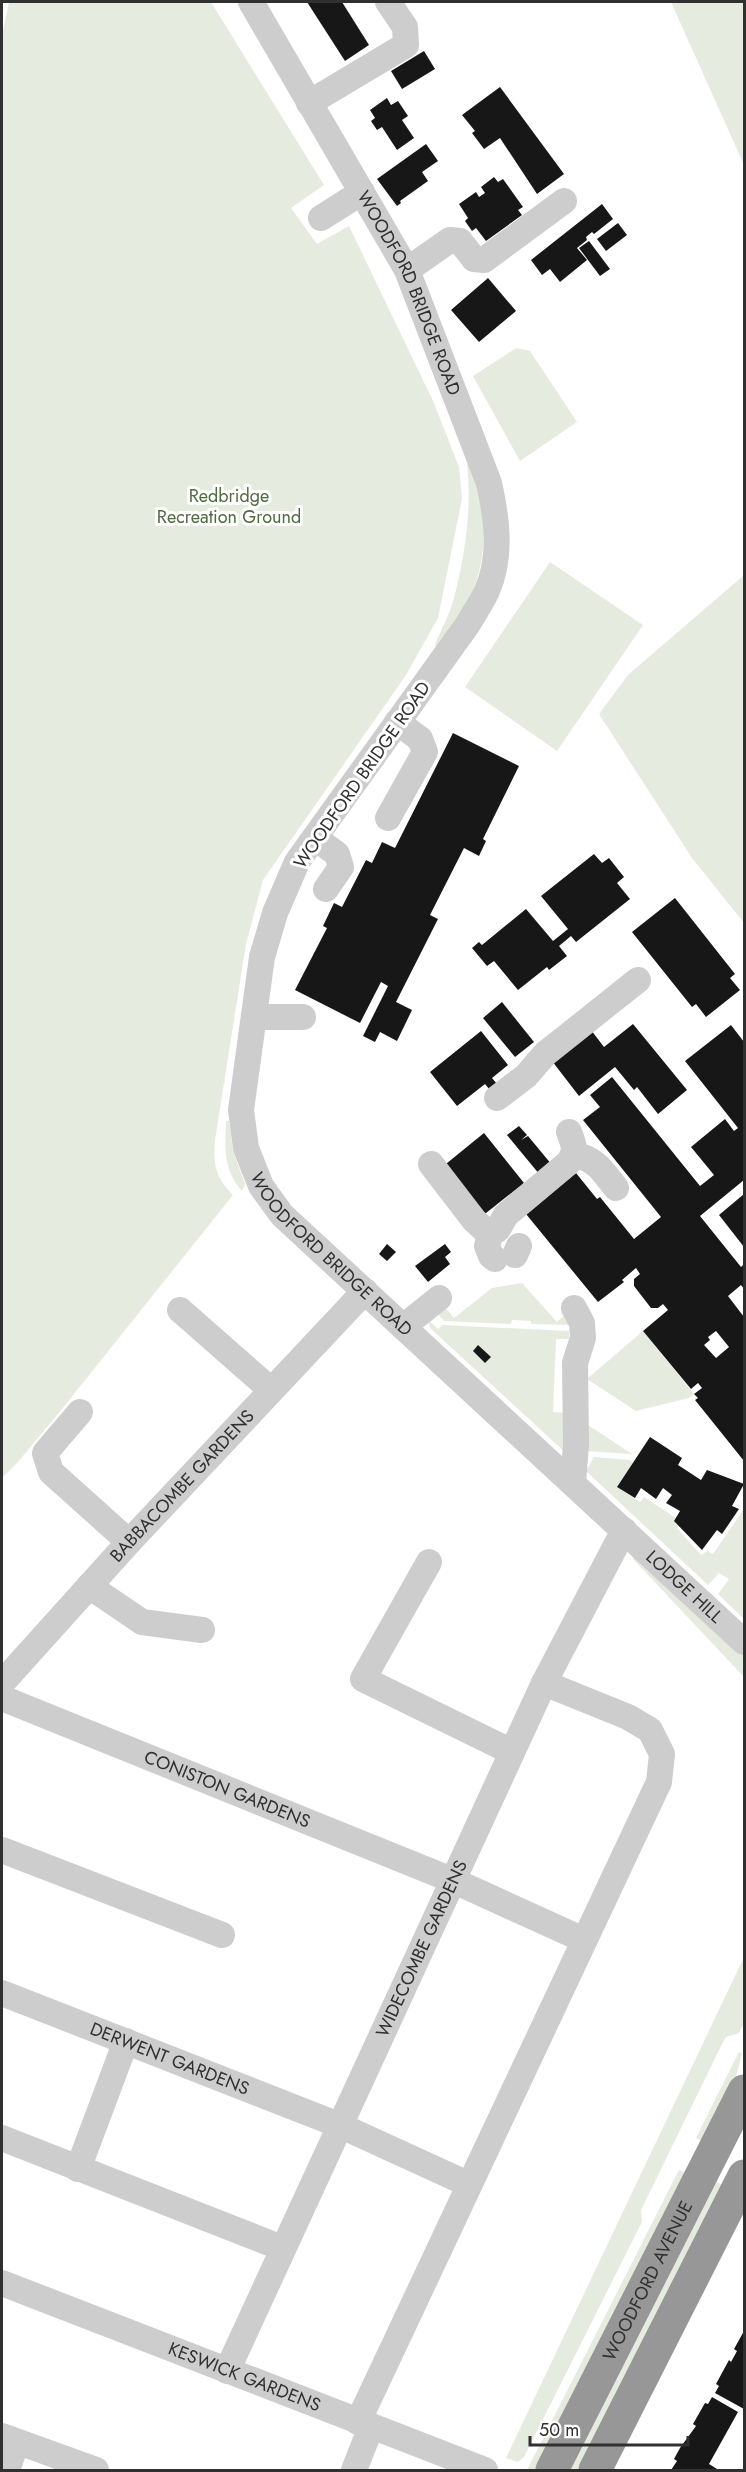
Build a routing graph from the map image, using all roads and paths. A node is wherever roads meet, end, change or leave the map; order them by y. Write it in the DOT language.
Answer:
graph roads {
  1 [pos="251,2"];
  2 [pos="388,2"];
  3 [pos="309,103"];
  4 [pos="362,192"];
  5 [pos="564,201"];
  6 [pos="321,218"];
  7 [pos="407,270"];
  8 [pos="397,722"];
  9 [pos="388,818"];
  10 [pos="315,838"];
  11 [pos="326,889"];
  12 [pos="638,980"];
  13 [pos="254,1017"];
  14 [pos="303,1017"];
  15 [pos="497,1098"];
  16 [pos="430,1164"];
  17 [pos="616,1188"];
  18 [pos="365,1292"];
  19 [pos="439,1298"];
  20 [pos="574,1308"];
  21 [pos="180,1310"];
  22 [pos="403,1327"];
  23 [pos="271,1390"];
  24 [pos="80,1412"];
  25 [pos="573,1483"];
  26 [pos="624,1530"];
  27 [pos="129,1542"];
  28 [pos="429,1562"];
  29 [pos="89,1586"];
  30 [pos="201,1630"];
  31 [pos="744,1642"];
  32 [pos="2,1683"];
  33 [pos="544,1683"];
  34 [pos="2,1698"];
  35 [pos="512,1752"];
  36 [pos="2,1850"];
  37 [pos="452,1880"];
  38 [pos="222,1935"];
  39 [pos="584,1940"];
  40 [pos="2,1993"];
  41 [pos="126,2041"];
  42 [pos="744,2091"];
  43 [pos="339,2125"];
  44 [pos="2,2138"];
  45 [pos="78,2169"];
  46 [pos="744,2176"];
  47 [pos="468,2184"];
  48 [pos="282,2248"];
  49 [pos="2,2283"];
  50 [pos="227,2371"];
  51 [pos="364,2424"];
  52 [pos="9,2439"];
  53 [pos="7,2470"];
  54 [pos="96,2470"];
  55 [pos="354,2470"];
  56 [pos="485,2470"];
  57 [pos="552,2470"];
  58 [pos="595,2470"];
  1 -- 3 [label="street, WOODFORD BRIDGE ROAD"];
  2 -- 3 [label="street"];
  3 -- 4 [label="street, WOODFORD BRIDGE ROAD"];
  4 -- 6 [label="street"];
  4 -- 7 [label="street, WOODFORD BRIDGE ROAD"];
  5 -- 7 [label="street"];
  7 -- 8 [label="street, WOODFORD BRIDGE ROAD"];
  8 -- 9 [label="street"];
  8 -- 10 [label="street, WOODFORD BRIDGE ROAD"];
  10 -- 11 [label="street"];
  10 -- 13 [label="street, WOODFORD BRIDGE ROAD"];
  12 -- 15 [label="street"];
  13 -- 14 [label="street"];
  13 -- 18 [label="street, WOODFORD BRIDGE ROAD"];
  16 -- 17 [label="street"];
  18 -- 22 [label="street, WOODFORD BRIDGE ROAD"];
  18 -- 23 [label="street, BABBACOMBE GARDENS"];
  19 -- 22 [label="street"];
  20 -- 25 [label="street"];
  21 -- 23 [label="street"];
  22 -- 25 [label="street, WOODFORD BRIDGE ROAD"];
  23 -- 27 [label="street, BABBACOMBE GARDENS"];
  24 -- 27 [label="street"];
  25 -- 26 [label="street, WOODFORD BRIDGE ROAD"];
  26 -- 31 [label="street, LODGE HILL"];
  26 -- 33 [label="street, WIDECOMBE GARDENS"];
  27 -- 29 [label="street, BABBACOMBE GARDENS"];
  28 -- 35 [label="street"];
  29 -- 30 [label="street"];
  29 -- 32 [label="street, BABBACOMBE GARDENS"];
  33 -- 35 [label="street, WIDECOMBE GARDENS"];
  33 -- 39 [label="street"];
  34 -- 37 [label="street, CONISTON GARDENS"];
  35 -- 37 [label="street, WIDECOMBE GARDENS"];
  36 -- 38 [label="street"];
  37 -- 39 [label="street, CONISTON GARDENS"];
  37 -- 43 [label="street, WIDECOMBE GARDENS"];
  39 -- 47 [label="street"];
  40 -- 41 [label="street, DERWENT GARDENS"];
  41 -- 43 [label="street, DERWENT GARDENS"];
  41 -- 45 [label="street"];
  42 -- 57 [label="highway, WOODFORD AVENUE"];
  43 -- 47 [label="street, DERWENT GARDENS"];
  43 -- 48 [label="street, WIDECOMBE GARDENS"];
  44 -- 45 [label="street"];
  45 -- 48 [label="street"];
  46 -- 58 [label="highway"];
  47 -- 51 [label="street"];
  48 -- 50 [label="street, WIDECOMBE GARDENS"];
  49 -- 50 [label="street, KESWICK GARDENS"];
  50 -- 51 [label="street, KESWICK GARDENS"];
  51 -- 55 [label="street"];
  51 -- 56 [label="street, KESWICK GARDENS"];
  52 -- 53 [label="street"];
  52 -- 54 [label="street"];
}
